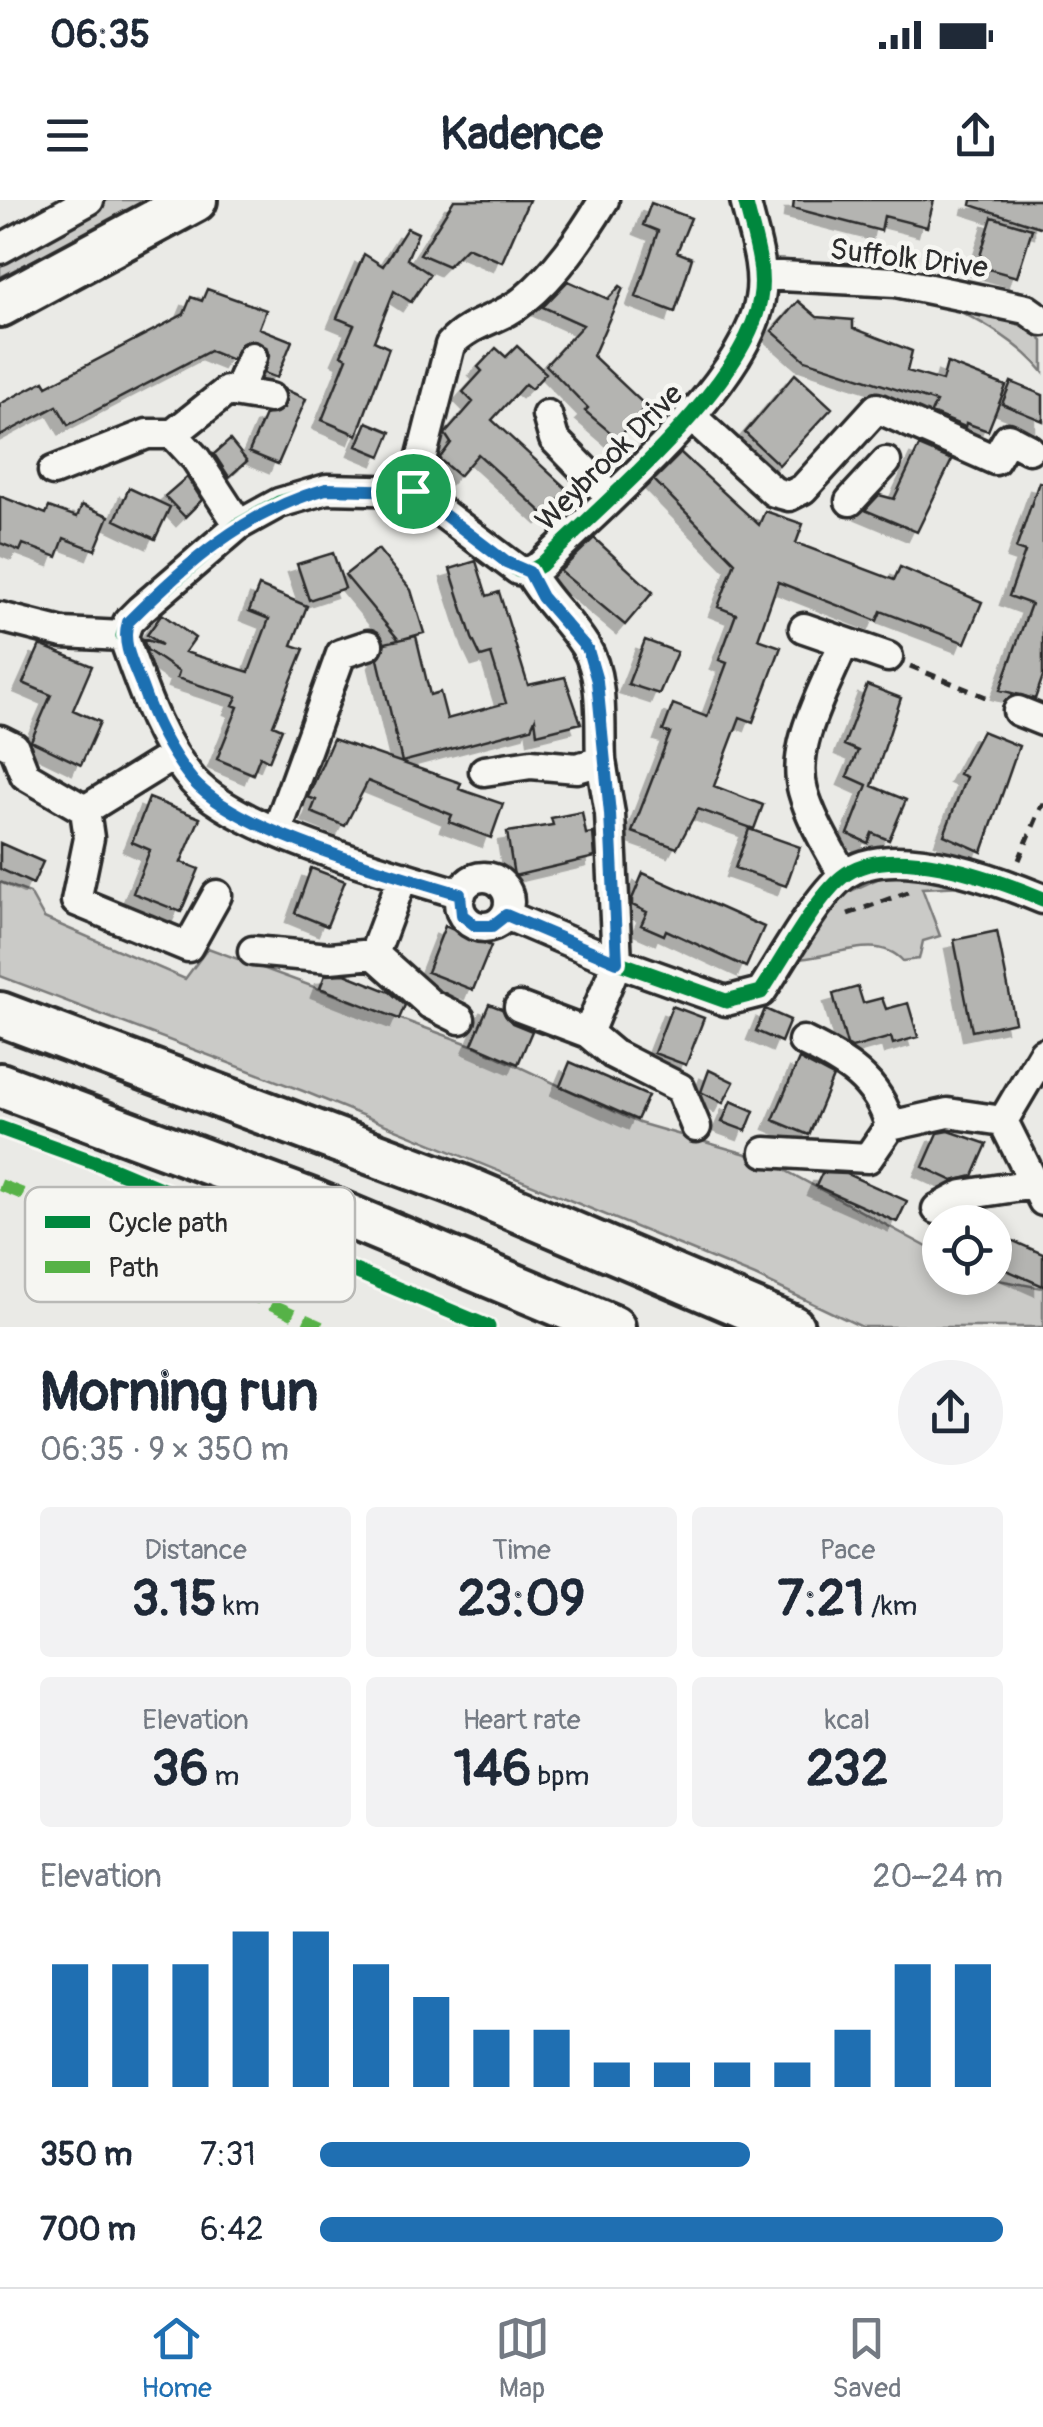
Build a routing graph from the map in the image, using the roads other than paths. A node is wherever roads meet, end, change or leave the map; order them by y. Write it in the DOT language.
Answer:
graph roads {
  1 [pos="89,200"];
  2 [pos="195,200"];
  3 [pos="604,200"];
  4 [pos="746,200"];
  5 [pos="0,249"];
  6 [pos="762,275"];
  7 [pos="0,305"];
  8 [pos="1043,320"];
  9 [pos="252,357"];
  10 [pos="237,392"];
  11 [pos="270,398"];
  12 [pos="547,415"];
  13 [pos="690,415"];
  14 [pos="173,434"];
  15 [pos="1030,448"];
  16 [pos="838,452"];
  17 [pos="53,471"];
  18 [pos="868,482"];
  19 [pos="413,491"];
  20 [pos="610,496"];
  21 [pos="239,525"];
  22 [pos="529,572"];
  23 [pos="0,617"];
  24 [pos="804,628"];
  25 [pos="124,636"];
  26 [pos="844,642"];
  27 [pos="368,645"];
  28 [pos="888,657"];
  29 [pos="0,740"];
  30 [pos="174,754"];
  31 [pos="589,765"];
  32 [pos="484,772"];
  33 [pos="84,810"];
  34 [pos="277,831"];
  35 [pos="843,875"];
  36 [pos="403,876"];
  37 [pos="217,895"];
  38 [pos="1043,899"];
  39 [pos="254,951"];
  40 [pos="374,954"];
  41 [pos="617,962"];
  42 [pos="519,1007"];
  43 [pos="0,1014"];
  44 [pos="460,1020"];
  45 [pos="588,1033"];
  46 [pos="803,1041"];
  47 [pos="1043,1053"];
  48 [pos="0,1085"];
  49 [pos="1003,1121"];
  50 [pos="890,1126"];
  51 [pos="696,1128"];
  52 [pos="765,1152"];
  53 [pos="273,1187"];
  54 [pos="1039,1193"];
  55 [pos="946,1205"];
  56 [pos="355,1219"];
  57 [pos="598,1322"];
  58 [pos="792,1327"];
  1 -- 5 [label="street"];
  2 -- 7 [label="highway"];
  3 -- 19 [label="street"];
  4 -- 6 [label="street, Weybrook Drive"];
  6 -- 8 [label="street, Suffolk Drive"];
  6 -- 13 [label="street, Weybrook Drive"];
  9 -- 10 [label="street"];
  10 -- 11 [label="street"];
  10 -- 14 [label="street"];
  12 -- 20 [label="street"];
  13 -- 16 [label="street"];
  13 -- 20 [label="street, Weybrook Drive"];
  14 -- 17 [label="street"];
  14 -- 21 [label="street"];
  15 -- 16 [label="street"];
  16 -- 18 [label="street"];
  19 -- 21 [label="street"];
  19 -- 22 [label="street, Weybrook Drive"];
  20 -- 22 [label="street, Weybrook Drive"];
  21 -- 25 [label="street"];
  22 -- 31 [label="street"];
  23 -- 25 [label="street"];
  24 -- 26 [label="street"];
  25 -- 30 [label="street"];
  26 -- 28 [label="street"];
  26 -- 35 [label="street"];
  27 -- 34 [label="street"];
  29 -- 33 [label="street"];
  30 -- 33 [label="street"];
  30 -- 34 [label="street"];
  31 -- 32 [label="street"];
  31 -- 41 [label="street"];
  33 -- 37 [label="street"];
  34 -- 36 [label="street"];
  35 -- 38 [label="street"];
  35 -- 41 [label="street"];
  36 -- 40 [label="street"];
  36 -- 41 [label="street"];
  39 -- 40 [label="street"];
  40 -- 44 [label="street"];
  41 -- 45 [label="street"];
  42 -- 45 [label="street"];
  43 -- 58 [label="highway"];
  45 -- 51 [label="street"];
  46 -- 50 [label="street"];
  47 -- 49 [label="street"];
  48 -- 53 [label="highway"];
  49 -- 50 [label="street"];
  49 -- 54 [label="street"];
  50 -- 52 [label="street"];
  54 -- 55 [label="street"];
  56 -- 57 [label="highway"];
}
